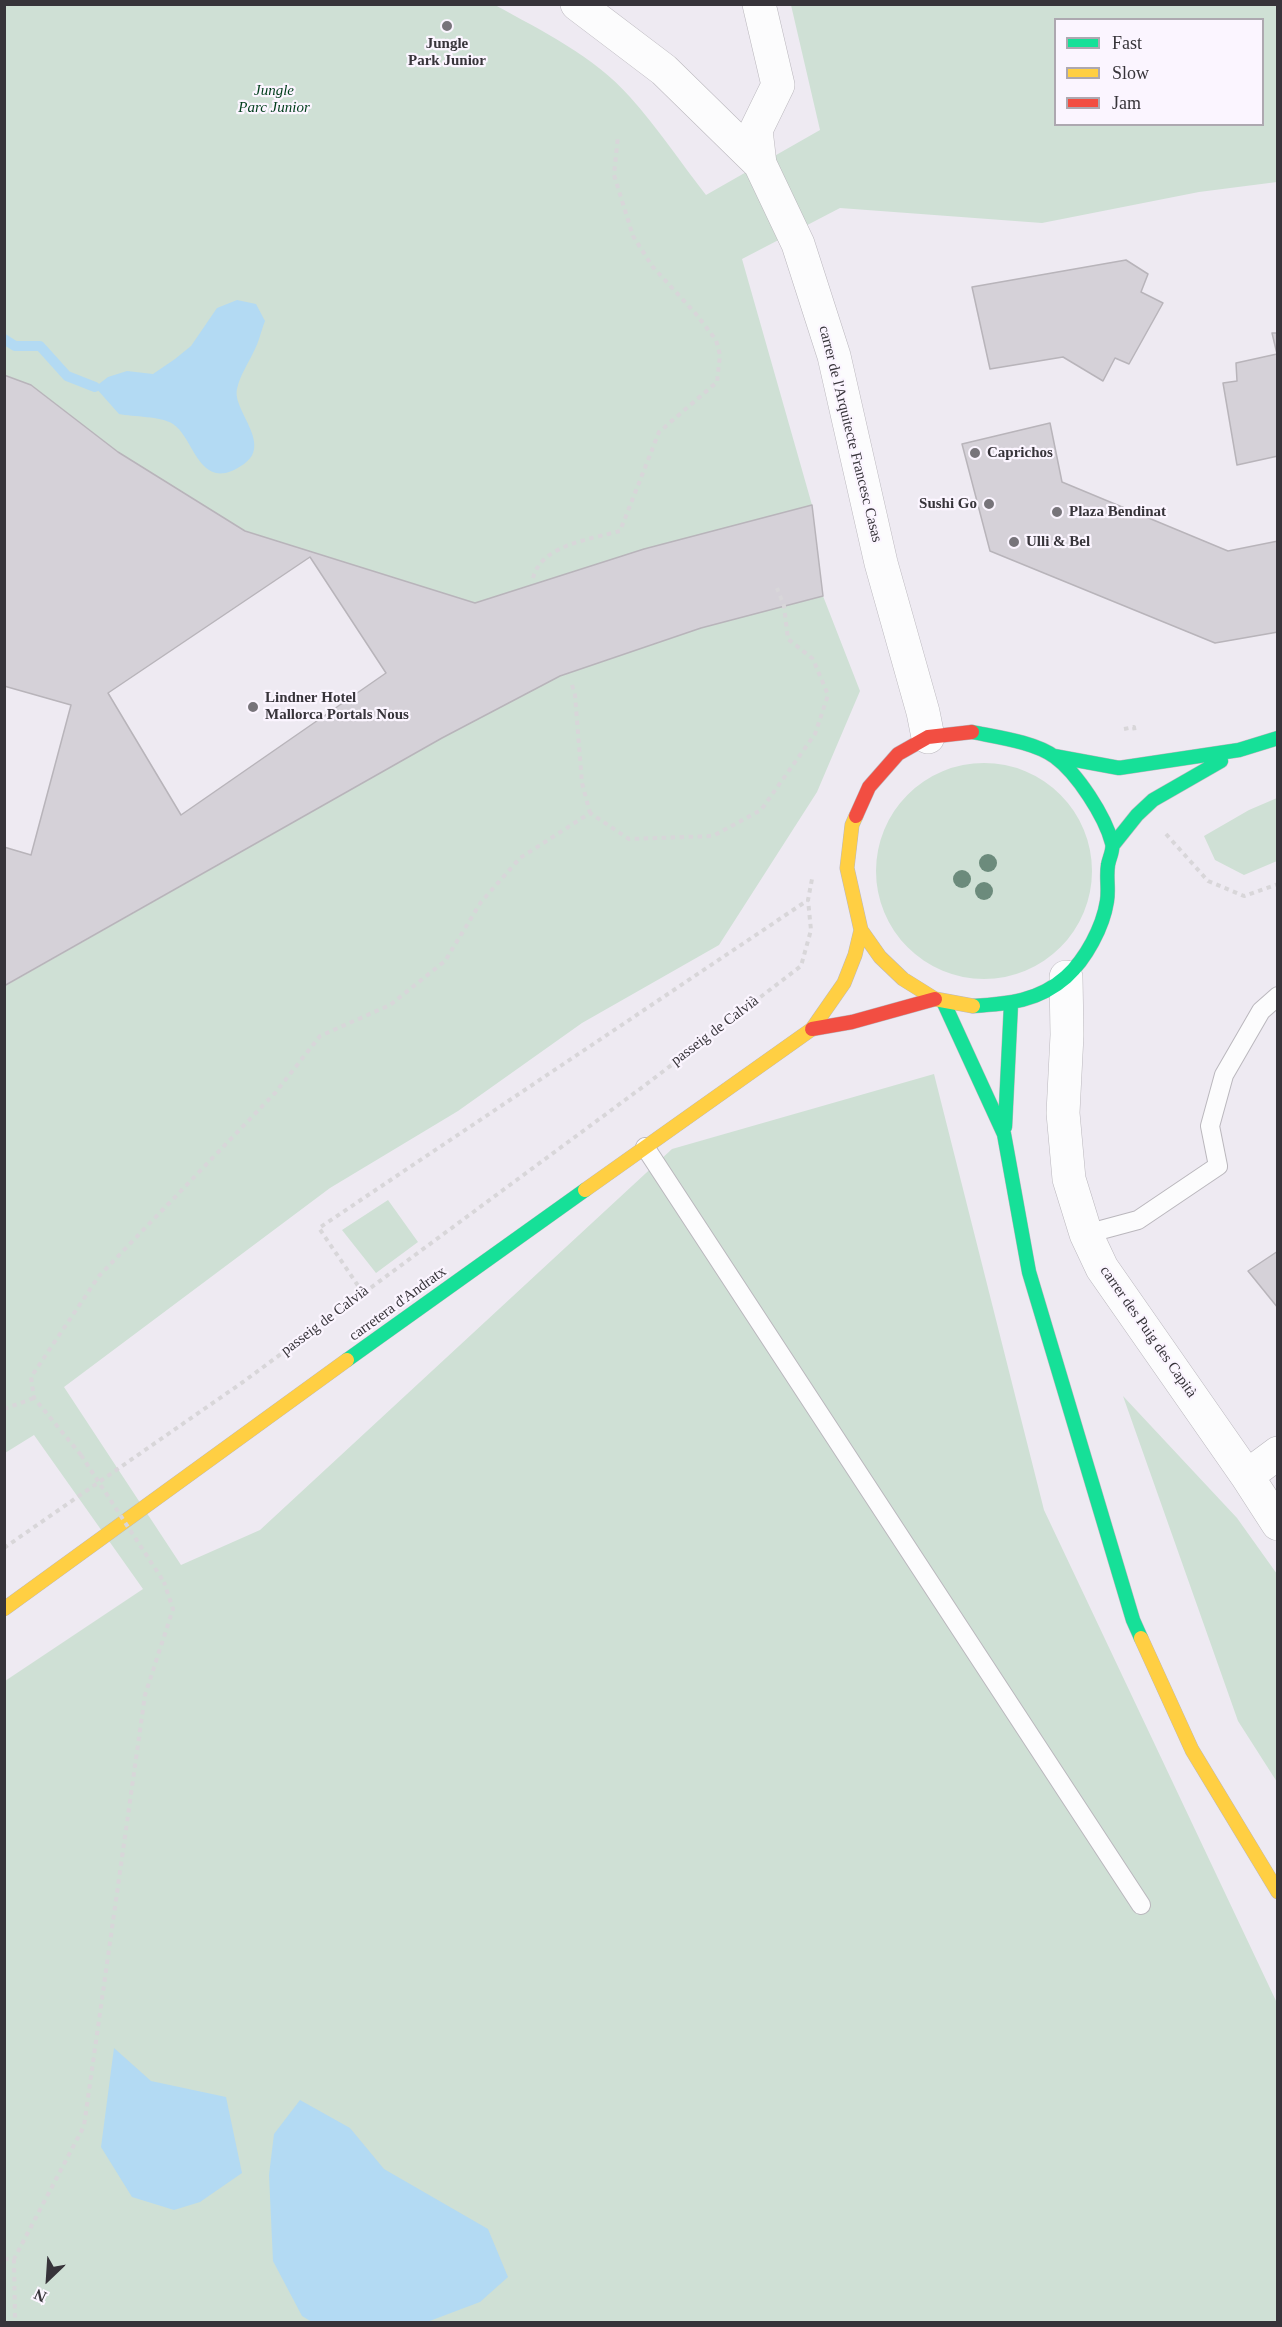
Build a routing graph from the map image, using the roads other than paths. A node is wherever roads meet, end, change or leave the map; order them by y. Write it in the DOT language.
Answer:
graph roads {
  1 [pos="578,4"];
  2 [pos="759,4"];
  3 [pos="760,164"];
  4 [pos="928,737"];
  5 [pos="1278,738"];
  6 [pos="1239,750"];
  7 [pos="1054,756"];
  8 [pos="1113,845"];
  9 [pos="861,930"];
  10 [pos="1066,977"];
  11 [pos="1278,996"];
  12 [pos="939,1000"];
  13 [pos="1011,1004"];
  14 [pos="812,1029"];
  15 [pos="1004,1134"];
  16 [pos="645,1146"];
  17 [pos="1086,1234"];
  18 [pos="1278,1454"];
  19 [pos="1247,1476"];
  20 [pos="1278,1524"];
  21 [pos="4,1610"];
  22 [pos="1278,1892"];
  23 [pos="1142,1905"];
  1 -- 3 [label="street, carrer de l'Arquitecte Francesc Casas"];
  2 -- 3 [label="street"];
  3 -- 4 [label="street, carrer de l'Arquitecte Francesc Casas"];
  4 -- 7 [label="main road"];
  4 -- 9 [label="main road"];
  5 -- 6 [label="main road"];
  6 -- 7 [label="main road"];
  6 -- 8 [label="main road"];
  7 -- 8 [label="main road"];
  8 -- 10 [label="main road"];
  9 -- 12 [label="main road"];
  9 -- 14 [label="main road, carretera d'Andratx"];
  10 -- 13 [label="main road"];
  10 -- 17 [label="street, carrer des Puig des Capità"];
  11 -- 17 [label="lane"];
  12 -- 13 [label="main road"];
  12 -- 14 [label="main road, carretera d'Andratx"];
  12 -- 15 [label="main road"];
  13 -- 15 [label="main road"];
  14 -- 16 [label="main road, carretera d'Andratx"];
  15 -- 22 [label="main road"];
  16 -- 21 [label="main road, carretera d'Andratx"];
  16 -- 23 [label="lane"];
  17 -- 19 [label="street, carrer des Puig des Capità"];
  18 -- 19 [label="street"];
  19 -- 20 [label="street, carrer des Puig des Capità"];
}
